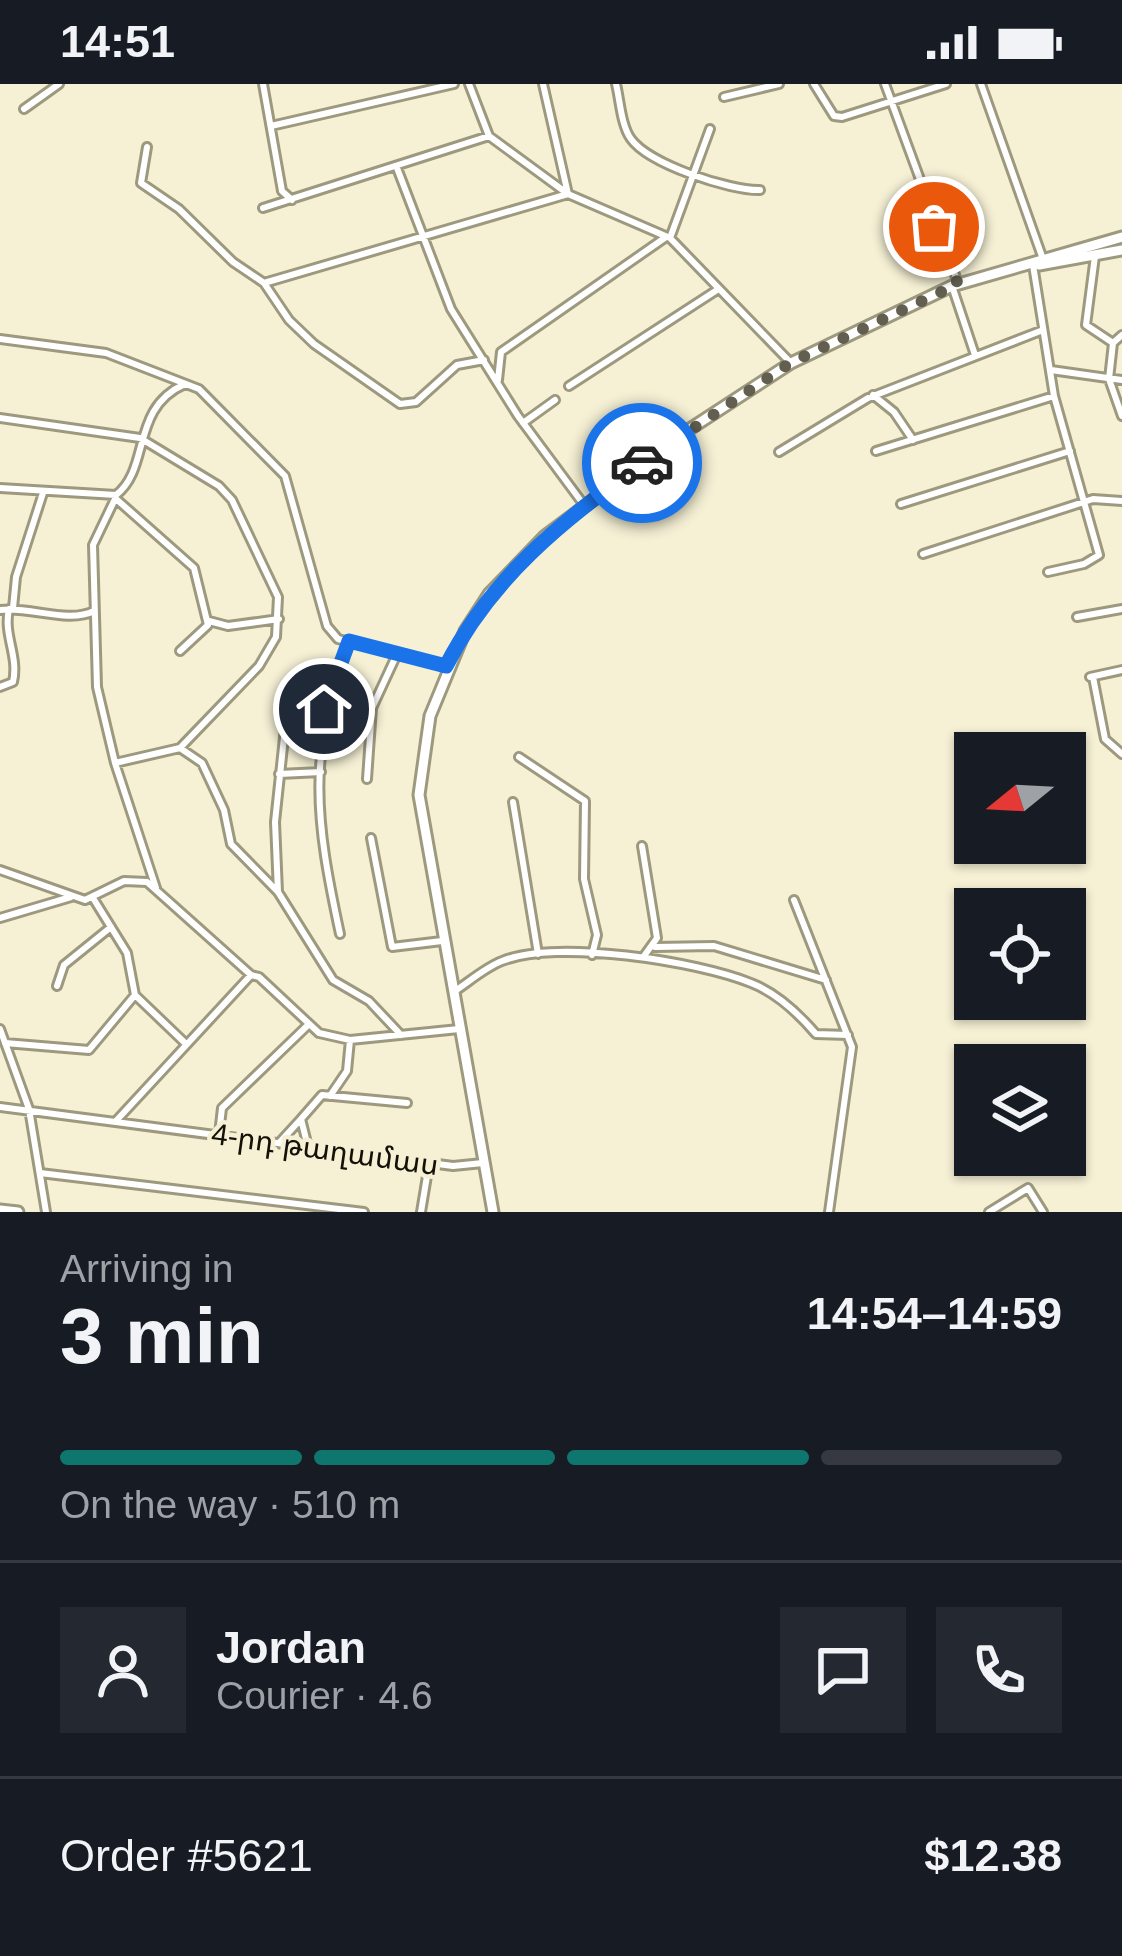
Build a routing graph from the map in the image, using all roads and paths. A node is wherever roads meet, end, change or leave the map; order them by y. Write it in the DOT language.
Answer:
graph roads {
  1 [pos="59,84"];
  2 [pos="263,84"];
  3 [pos="454,84"];
  4 [pos="469,84"];
  5 [pos="543,84"];
  6 [pos="616,84"];
  7 [pos="779,84"];
  8 [pos="814,84"];
  9 [pos="886,84"];
  10 [pos="946,84"];
  11 [pos="981,84"];
  12 [pos="724,97"];
  13 [pos="891,99"];
  14 [pos="24,109"];
  15 [pos="271,126"];
  16 [pos="710,129"];
  17 [pos="489,136"];
  18 [pos="147,147"];
  19 [pos="397,168"];
  20 [pos="694,175"];
  21 [pos="760,190"];
  22 [pos="568,194"];
  23 [pos="292,200"];
  24 [pos="262,208"];
  25 [pos="423,233"];
  26 [pos="1122,237"];
  27 [pos="668,238"];
  28 [pos="1122,250"];
  29 [pos="1095,256"];
  30 [pos="1040,264"];
  31 [pos="264,284"];
  32 [pos="955,285"];
  33 [pos="718,290"];
  34 [pos="1043,330"];
  35 [pos="1122,335"];
  36 [pos="0,339"];
  37 [pos="1113,343"];
  38 [pos="975,355"];
  39 [pos="484,360"];
  40 [pos="790,363"];
  41 [pos="1051,370"];
  42 [pos="1109,379"];
  43 [pos="1122,380"];
  44 [pos="188,383"];
  45 [pos="497,384"];
  46 [pos="569,386"];
  47 [pos="873,395"];
  48 [pos="1054,396"];
  49 [pos="555,400"];
  50 [pos="1122,416"];
  51 [pos="0,418"];
  52 [pos="523,423"];
  53 [pos="140,439"];
  54 [pos="913,440"];
  55 [pos="876,451"];
  56 [pos="1070,451"];
  57 [pos="779,452"];
  58 [pos="0,488"];
  59 [pos="44,493"];
  60 [pos="116,497"];
  61 [pos="1122,501"];
  62 [pos="1086,502"];
  63 [pos="902,504"];
  64 [pos="584,505"];
  65 [pos="923,554"];
  66 [pos="1048,572"];
  67 [pos="7,609"];
  68 [pos="1122,609"];
  69 [pos="94,611"];
  70 [pos="1077,617"];
  71 [pos="279,619"];
  72 [pos="209,621"];
  73 [pos="349,641"];
  74 [pos="180,651"];
  75 [pos="397,654"];
  76 [pos="446,666"];
  77 [pos="1122,670"];
  78 [pos="0,687"];
  79 [pos="288,700"];
  80 [pos="180,748"];
  81 [pos="1122,754"];
  82 [pos="519,757"];
  83 [pos="115,763"];
  84 [pos="320,772"];
  85 [pos="280,774"];
  86 [pos="367,779"];
  87 [pos="513,802"];
  88 [pos="371,838"];
  89 [pos="642,846"];
  90 [pos="0,870"];
  91 [pos="156,888"];
  92 [pos="278,892"];
  93 [pos="74,896"];
  94 [pos="93,898"];
  95 [pos="794,900"];
  96 [pos="0,918"];
  97 [pos="111,927"];
  98 [pos="340,934"];
  99 [pos="442,941"];
  100 [pos="656,947"];
  101 [pos="538,954"];
  102 [pos="592,955"];
  103 [pos="644,956"];
  104 [pos="251,975"];
  105 [pos="829,981"];
  106 [pos="57,986"];
  107 [pos="452,993"];
  108 [pos="135,995"];
  109 [pos="308,1026"];
  110 [pos="0,1028"];
  111 [pos="459,1028"];
  112 [pos="401,1035"];
  113 [pos="848,1035"];
  114 [pos="350,1040"];
  115 [pos="5,1042"];
  116 [pos="184,1042"];
  117 [pos="330,1096"];
  118 [pos="407,1103"];
  119 [pos="0,1107"];
  120 [pos="28,1109"];
  121 [pos="301,1119"];
  122 [pos="116,1121"];
  123 [pos="219,1135"];
  124 [pos="278,1144"];
  125 [pos="308,1147"];
  126 [pos="483,1163"];
  127 [pos="429,1164"];
  128 [pos="40,1173"];
  129 [pos="0,1210"];
  130 [pos="18,1212"];
  131 [pos="46,1212"];
  132 [pos="364,1212"];
  133 [pos="421,1212"];
  134 [pos="493,1212"];
  135 [pos="829,1212"];
  136 [pos="988,1212"];
  137 [pos="1043,1212"];
  1 -- 14 [label="street"];
  2 -- 15 [label="street"];
  3 -- 15 [label="street"];
  4 -- 17 [label="street"];
  5 -- 22 [label="street"];
  6 -- 20 [label="street"];
  7 -- 12 [label="street"];
  8 -- 13 [label="street"];
  9 -- 13 [label="street"];
  10 -- 13 [label="street"];
  11 -- 30 [label="street"];
  13 -- 32 [label="street"];
  15 -- 23 [label="street"];
  16 -- 20 [label="street"];
  17 -- 19 [label="street"];
  17 -- 22 [label="street"];
  18 -- 31 [label="street"];
  19 -- 23 [label="street"];
  19 -- 25 [label="street"];
  20 -- 21 [label="street"];
  20 -- 27 [label="street"];
  22 -- 25 [label="street"];
  22 -- 27 [label="street"];
  23 -- 24 [label="street"];
  25 -- 31 [label="street"];
  25 -- 39 [label="street"];
  26 -- 30 [label="main road"];
  27 -- 33 [label="street"];
  27 -- 45 [label="street"];
  28 -- 29 [label="main road"];
  29 -- 30 [label="main road"];
  29 -- 37 [label="street"];
  30 -- 32 [label="main road"];
  30 -- 34 [label="street"];
  31 -- 39 [label="street"];
  32 -- 38 [label="street"];
  32 -- 40 [label="main road"];
  33 -- 40 [label="street"];
  33 -- 46 [label="street"];
  34 -- 38 [label="street"];
  34 -- 41 [label="street"];
  35 -- 37 [label="street"];
  36 -- 44 [label="street"];
  37 -- 42 [label="street"];
  38 -- 47 [label="street"];
  39 -- 45 [label="street"];
  40 -- 64 [label="main road"];
  41 -- 42 [label="street"];
  41 -- 48 [label="street"];
  42 -- 43 [label="street"];
  42 -- 50 [label="street"];
  44 -- 53 [label="street"];
  44 -- 73 [label="street"];
  45 -- 52 [label="street"];
  47 -- 54 [label="street"];
  47 -- 57 [label="street"];
  48 -- 54 [label="street"];
  48 -- 56 [label="street"];
  49 -- 52 [label="street"];
  51 -- 53 [label="street"];
  52 -- 64 [label="street"];
  53 -- 60 [label="street"];
  53 -- 71 [label="street"];
  54 -- 55 [label="street"];
  56 -- 62 [label="street"];
  56 -- 63 [label="street"];
  58 -- 59 [label="street"];
  59 -- 60 [label="street"];
  59 -- 67 [label="street"];
  60 -- 69 [label="street"];
  60 -- 72 [label="street"];
  61 -- 62 [label="street"];
  62 -- 65 [label="street"];
  62 -- 66 [label="street"];
  64 -- 76 [label="main road"];
  67 -- 69 [label="street"];
  67 -- 78 [label="street"];
  68 -- 70 [label="street"];
  69 -- 83 [label="street"];
  71 -- 72 [label="street"];
  71 -- 80 [label="street"];
  72 -- 74 [label="street"];
  73 -- 75 [label="street"];
  73 -- 84 [label="street"];
  75 -- 76 [label="street"];
  75 -- 86 [label="street"];
  76 -- 99 [label="main road"];
  77 -- 81 [label="street"];
  79 -- 85 [label="street"];
  80 -- 83 [label="street"];
  80 -- 92 [label="street"];
  82 -- 102 [label="street"];
  83 -- 91 [label="street"];
  84 -- 85 [label="street"];
  84 -- 98 [label="street"];
  85 -- 92 [label="street"];
  87 -- 101 [label="street"];
  88 -- 99 [label="street"];
  89 -- 100 [label="street"];
  90 -- 93 [label="street"];
  91 -- 94 [label="street"];
  91 -- 104 [label="street"];
  92 -- 112 [label="street"];
  93 -- 94 [label="street"];
  93 -- 96 [label="street"];
  94 -- 97 [label="street"];
  95 -- 105 [label="street"];
  97 -- 106 [label="street"];
  97 -- 108 [label="street"];
  99 -- 107 [label="main road"];
  100 -- 103 [label="street"];
  100 -- 105 [label="street"];
  101 -- 102 [label="street"];
  101 -- 107 [label="street"];
  102 -- 103 [label="street"];
  103 -- 113 [label="street"];
  104 -- 109 [label="street"];
  104 -- 116 [label="street"];
  105 -- 113 [label="street"];
  107 -- 111 [label="main road"];
  108 -- 115 [label="street"];
  108 -- 116 [label="street"];
  109 -- 114 [label="street"];
  109 -- 123 [label="street"];
  110 -- 115 [label="street"];
  111 -- 112 [label="street"];
  111 -- 126 [label="main road"];
  112 -- 114 [label="street"];
  113 -- 135 [label="street"];
  114 -- 117 [label="street"];
  115 -- 120 [label="street"];
  116 -- 122 [label="street"];
  117 -- 118 [label="street"];
  117 -- 121 [label="street"];
  119 -- 120 [label="street, 4-րդ թաղամաս"];
  120 -- 122 [label="street, 4-րդ թաղամաս"];
  120 -- 128 [label="street"];
  121 -- 124 [label="street"];
  121 -- 125 [label="street"];
  122 -- 123 [label="street, 4-րդ թաղամաս"];
  123 -- 124 [label="street, 4-րդ թաղամաս"];
  124 -- 125 [label="street, 4-րդ թաղամաս"];
  125 -- 127 [label="street, 4-րդ թաղամաս"];
  126 -- 127 [label="street, 4-րդ թաղամաս"];
  126 -- 134 [label="main road"];
  127 -- 133 [label="street"];
  128 -- 131 [label="street"];
  128 -- 132 [label="street"];
  129 -- 130 [label="main road"];
  136 -- 137 [label="street"];
}
